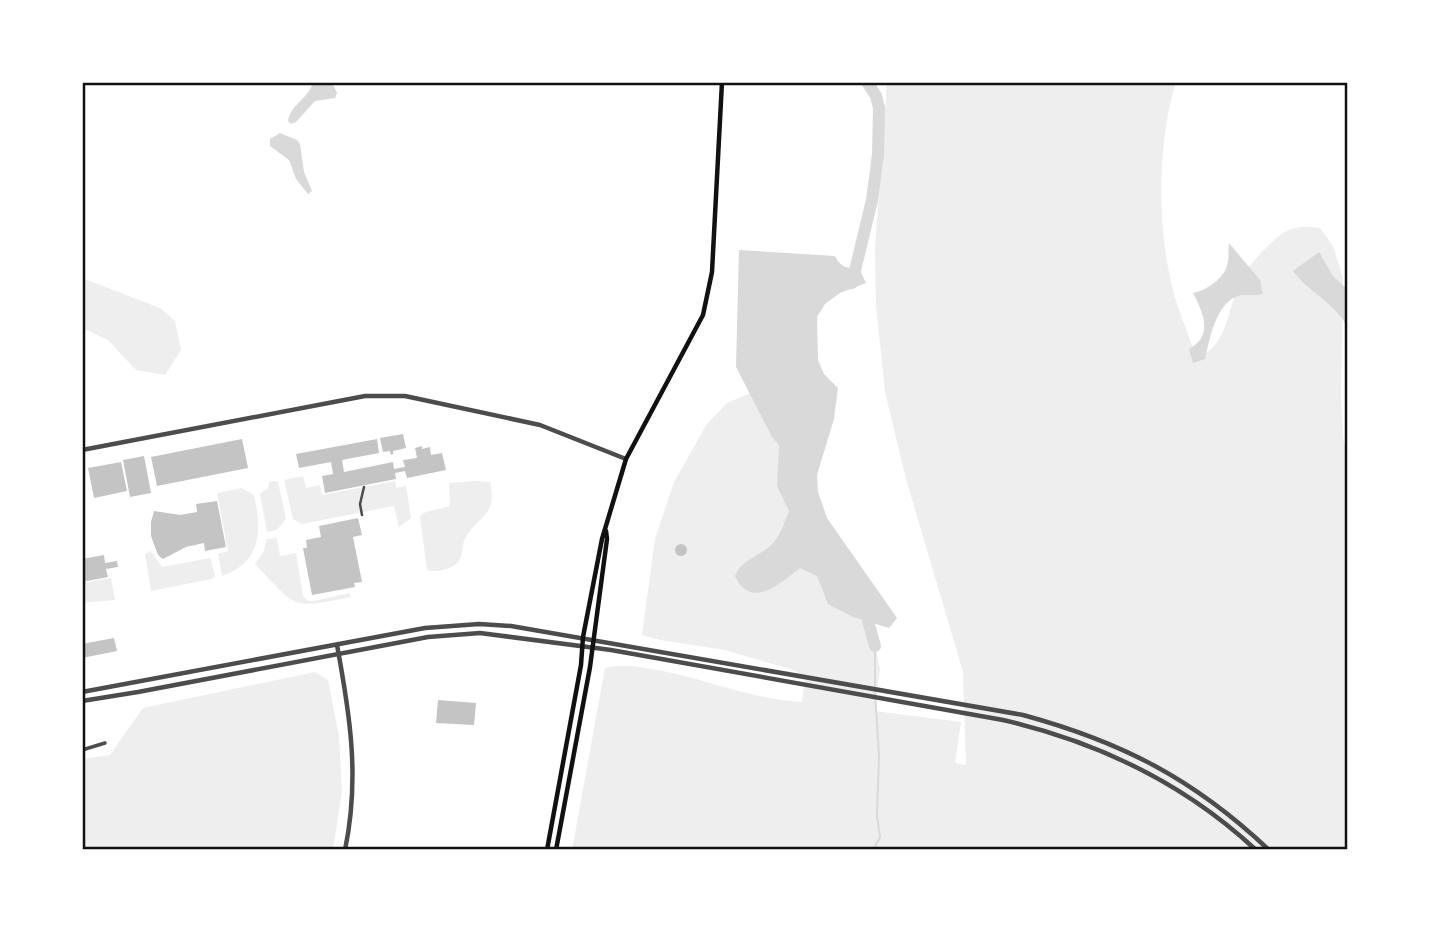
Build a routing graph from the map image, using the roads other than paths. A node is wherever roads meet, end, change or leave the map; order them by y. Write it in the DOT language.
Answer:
graph roads {
  1 [pos="722,82"];
  2 [pos="82,450"];
  3 [pos="626,459"];
  4 [pos="364,487"];
  5 [pos="362,515"];
  6 [pos="606,530"];
  7 [pos="583,637"];
  8 [pos="594,639"];
  9 [pos="337,645"];
  10 [pos="582,646"];
  11 [pos="593,648"];
  12 [pos="338,654"];
  13 [pos="82,692"];
  14 [pos="82,701"];
  15 [pos="105,743"];
  16 [pos="82,750"];
  17 [pos="1155,764"];
  18 [pos="1151,773"];
  19 [pos="345,850"];
  20 [pos="547,850"];
  21 [pos="556,850"];
  22 [pos="1256,850"];
  23 [pos="1269,850"];
  1 -- 3 [label="main road"];
  2 -- 3 [label="street"];
  3 -- 6 [label="main road"];
  4 -- 5 [label="street"];
  6 -- 7 [label="main road"];
  6 -- 8 [label="main road"];
  7 -- 8 [label="street"];
  7 -- 9 [label="street"];
  7 -- 10 [label="main road"];
  8 -- 11 [label="main road"];
  8 -- 17 [label="street"];
  9 -- 12 [label="street"];
  9 -- 13 [label="street"];
  10 -- 11 [label="street"];
  10 -- 12 [label="street"];
  10 -- 20 [label="main road"];
  11 -- 18 [label="street"];
  11 -- 21 [label="main road"];
  12 -- 14 [label="street"];
  12 -- 19 [label="street"];
  15 -- 16 [label="street"];
  17 -- 18 [label="street"];
  17 -- 23 [label="street"];
  18 -- 22 [label="street"];
}
